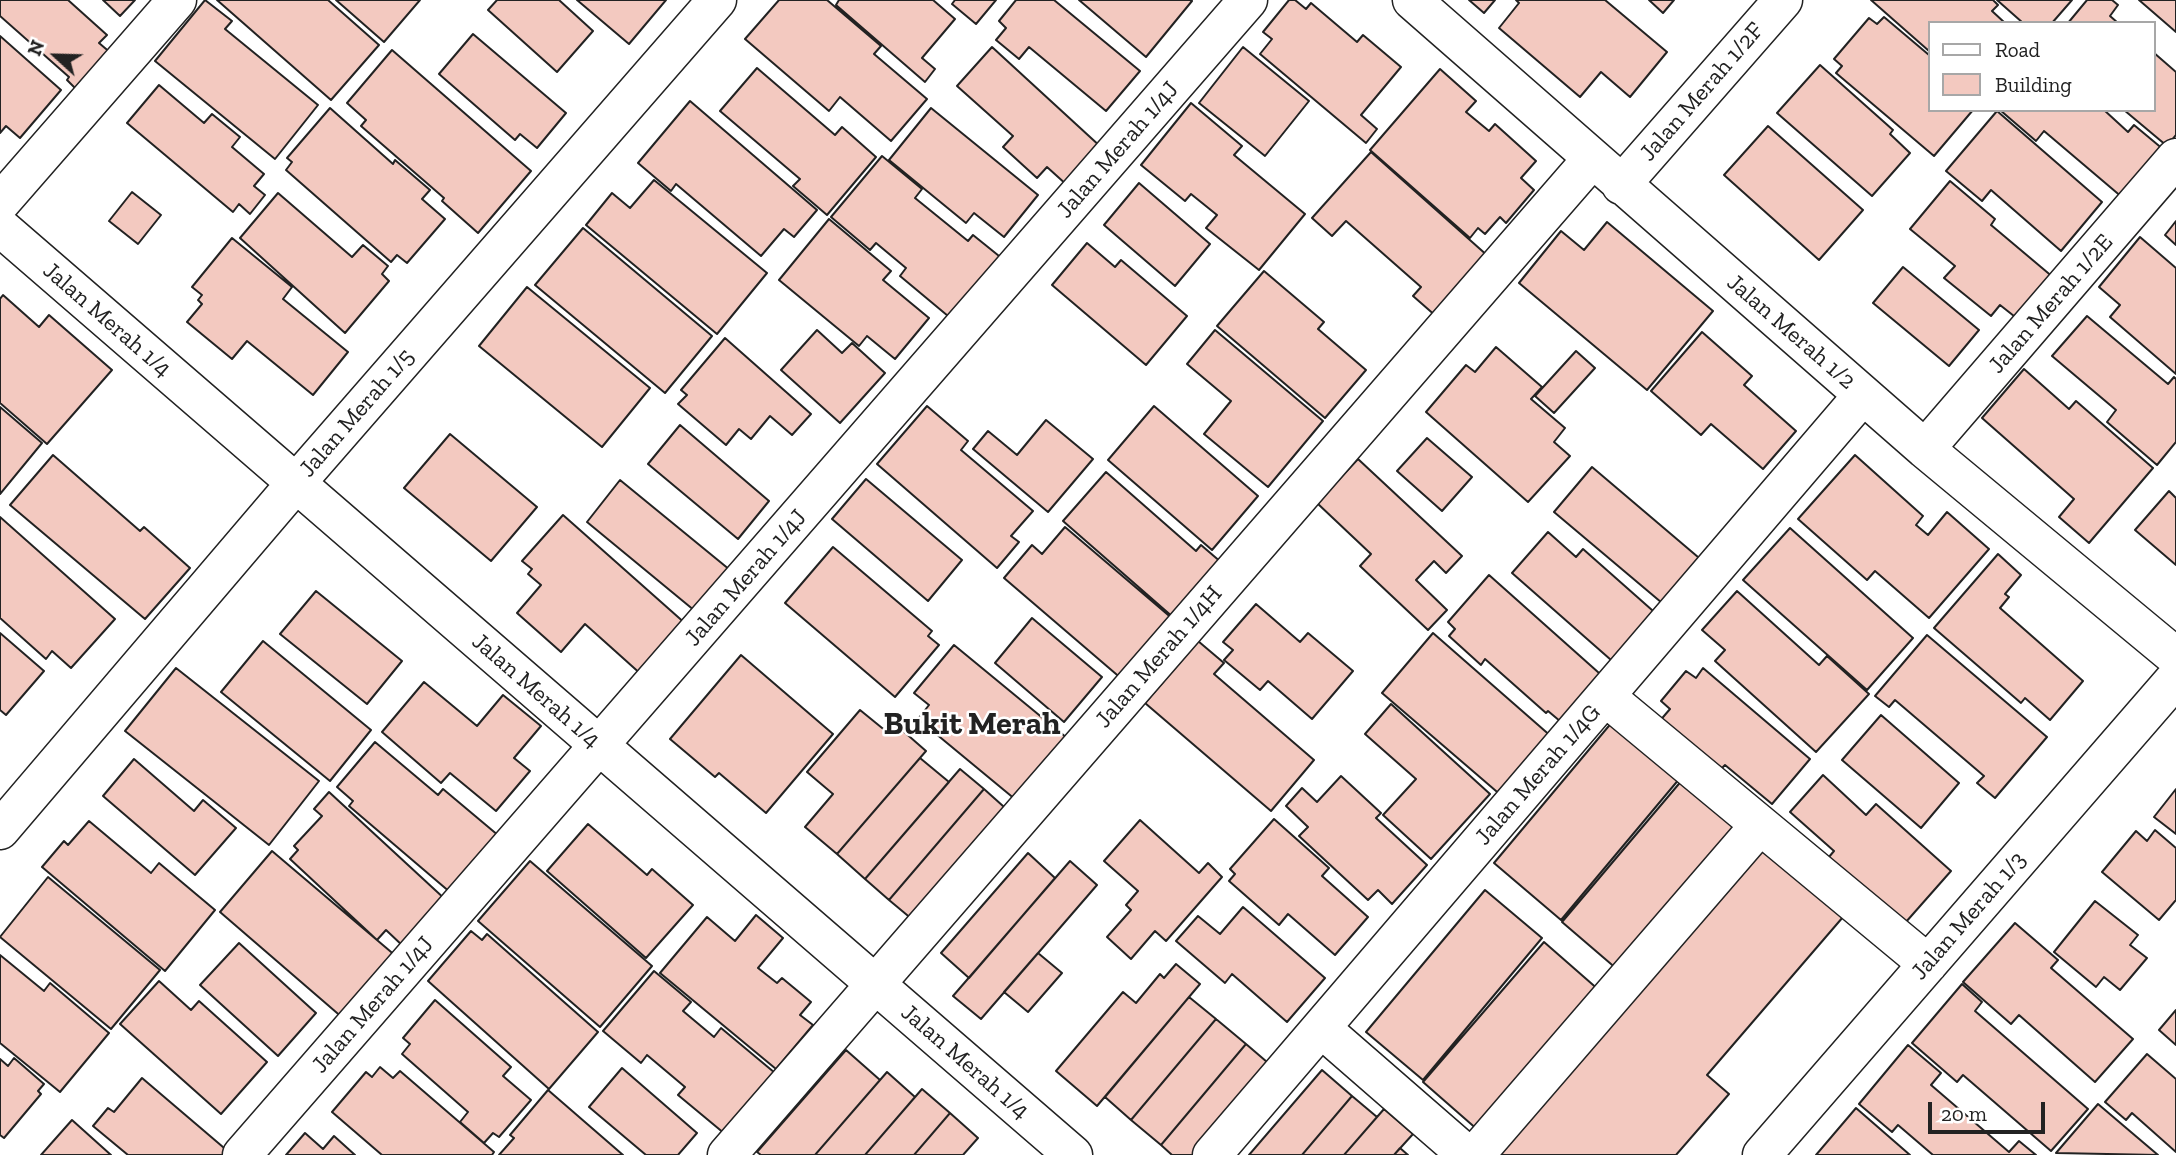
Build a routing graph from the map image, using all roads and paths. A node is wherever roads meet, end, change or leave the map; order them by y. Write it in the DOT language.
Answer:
graph roads {
  1 [pos="177,0"];
  2 [pos="717,0"];
  3 [pos="1248,0"];
  4 [pos="1412,0"];
  5 [pos="1783,0"];
  6 [pos="2176,158"];
  7 [pos="1592,159"];
  8 [pos="1621,185"];
  9 [pos="0,203"];
  10 [pos="0,227"];
  11 [pos="1863,395"];
  12 [pos="1925,449"];
  13 [pos="296,483"];
  14 [pos="2176,657"];
  15 [pos="2176,678"];
  16 [pos="1606,697"];
  17 [pos="600,746"];
  18 [pos="1760,825"];
  19 [pos="0,830"];
  20 [pos="1928,964"];
  21 [pos="876,984"];
  22 [pos="1321,1028"];
  23 [pos="242,1155"];
  24 [pos="727,1155"];
  25 [pos="1073,1155"];
  26 [pos="1212,1155"];
  27 [pos="1466,1155"];
  28 [pos="1475,1155"];
  29 [pos="1762,1155"];
  1 -- 9 [label="street"];
  2 -- 13 [label="street, Jalan Merah 1/5"];
  3 -- 17 [label="street, Jalan Merah 1/4J"];
  4 -- 7 [label="street, Jalan Merah 1/2"];
  5 -- 8 [label="street, Jalan Merah 1/2F"];
  6 -- 12 [label="street, Jalan Merah 1/2E"];
  7 -- 8 [label="street, Jalan Merah 1/2"];
  7 -- 21 [label="street, Jalan Merah 1/4H"];
  8 -- 11 [label="street, Jalan Merah 1/2"];
  10 -- 13 [label="street, Jalan Merah 1/4"];
  11 -- 12 [label="street, Jalan Merah 1/2"];
  11 -- 16 [label="street, Jalan Merah 1/4G"];
  12 -- 14 [label="street, Jalan Merah 1/2"];
  13 -- 17 [label="street, Jalan Merah 1/4"];
  13 -- 19 [label="street, Jalan Merah 1/5"];
  15 -- 20 [label="street, Jalan Merah 1/3"];
  16 -- 18 [label="street"];
  16 -- 22 [label="street, Jalan Merah 1/4G"];
  17 -- 21 [label="street, Jalan Merah 1/4"];
  17 -- 23 [label="street, Jalan Merah 1/4J"];
  18 -- 20 [label="street"];
  18 -- 28 [label="street"];
  20 -- 29 [label="street, Jalan Merah 1/3"];
  21 -- 24 [label="street, Jalan Merah 1/4H"];
  21 -- 25 [label="street, Jalan Merah 1/4"];
  22 -- 26 [label="street, Jalan Merah 1/4G"];
  22 -- 27 [label="street"];
}
